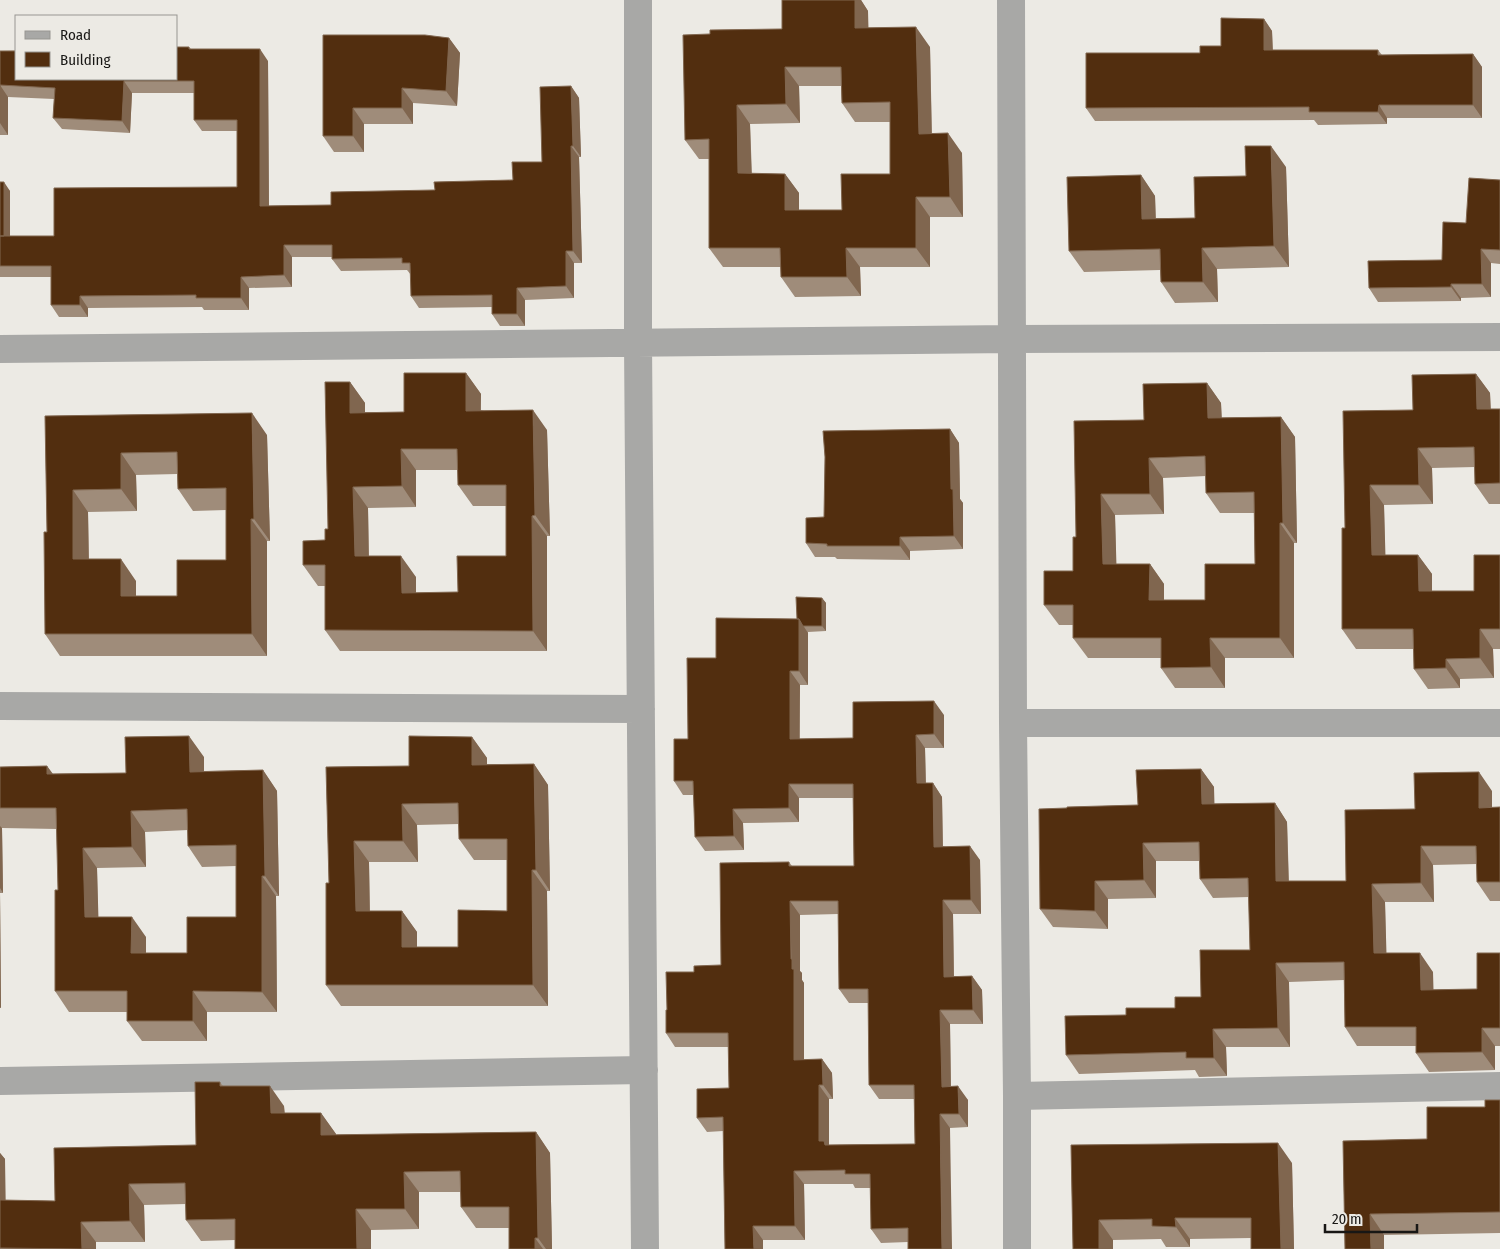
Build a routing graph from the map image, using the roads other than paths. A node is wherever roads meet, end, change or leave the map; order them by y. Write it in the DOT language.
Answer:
graph roads {
  1 [pos="638,0"];
  2 [pos="1011,0"];
  3 [pos="1500,336"];
  4 [pos="1012,339"];
  5 [pos="638,342"];
  6 [pos="0,349"];
  7 [pos="0,706"];
  8 [pos="641,709"];
  9 [pos="1013,723"];
  10 [pos="1500,724"];
  11 [pos="644,1070"];
  12 [pos="0,1081"];
  13 [pos="1500,1086"];
  14 [pos="1017,1096"];
  15 [pos="645,1249"];
  16 [pos="1016,1249"];
  1 -- 5 [label="street"];
  2 -- 4 [label="street"];
  3 -- 4 [label="street"];
  4 -- 5 [label="street"];
  4 -- 9 [label="street"];
  5 -- 6 [label="street"];
  5 -- 8 [label="street"];
  7 -- 8 [label="street"];
  8 -- 11 [label="street"];
  9 -- 10 [label="street"];
  9 -- 14 [label="street"];
  11 -- 12 [label="street"];
  11 -- 15 [label="street"];
  13 -- 14 [label="street"];
  14 -- 16 [label="street"];
}
